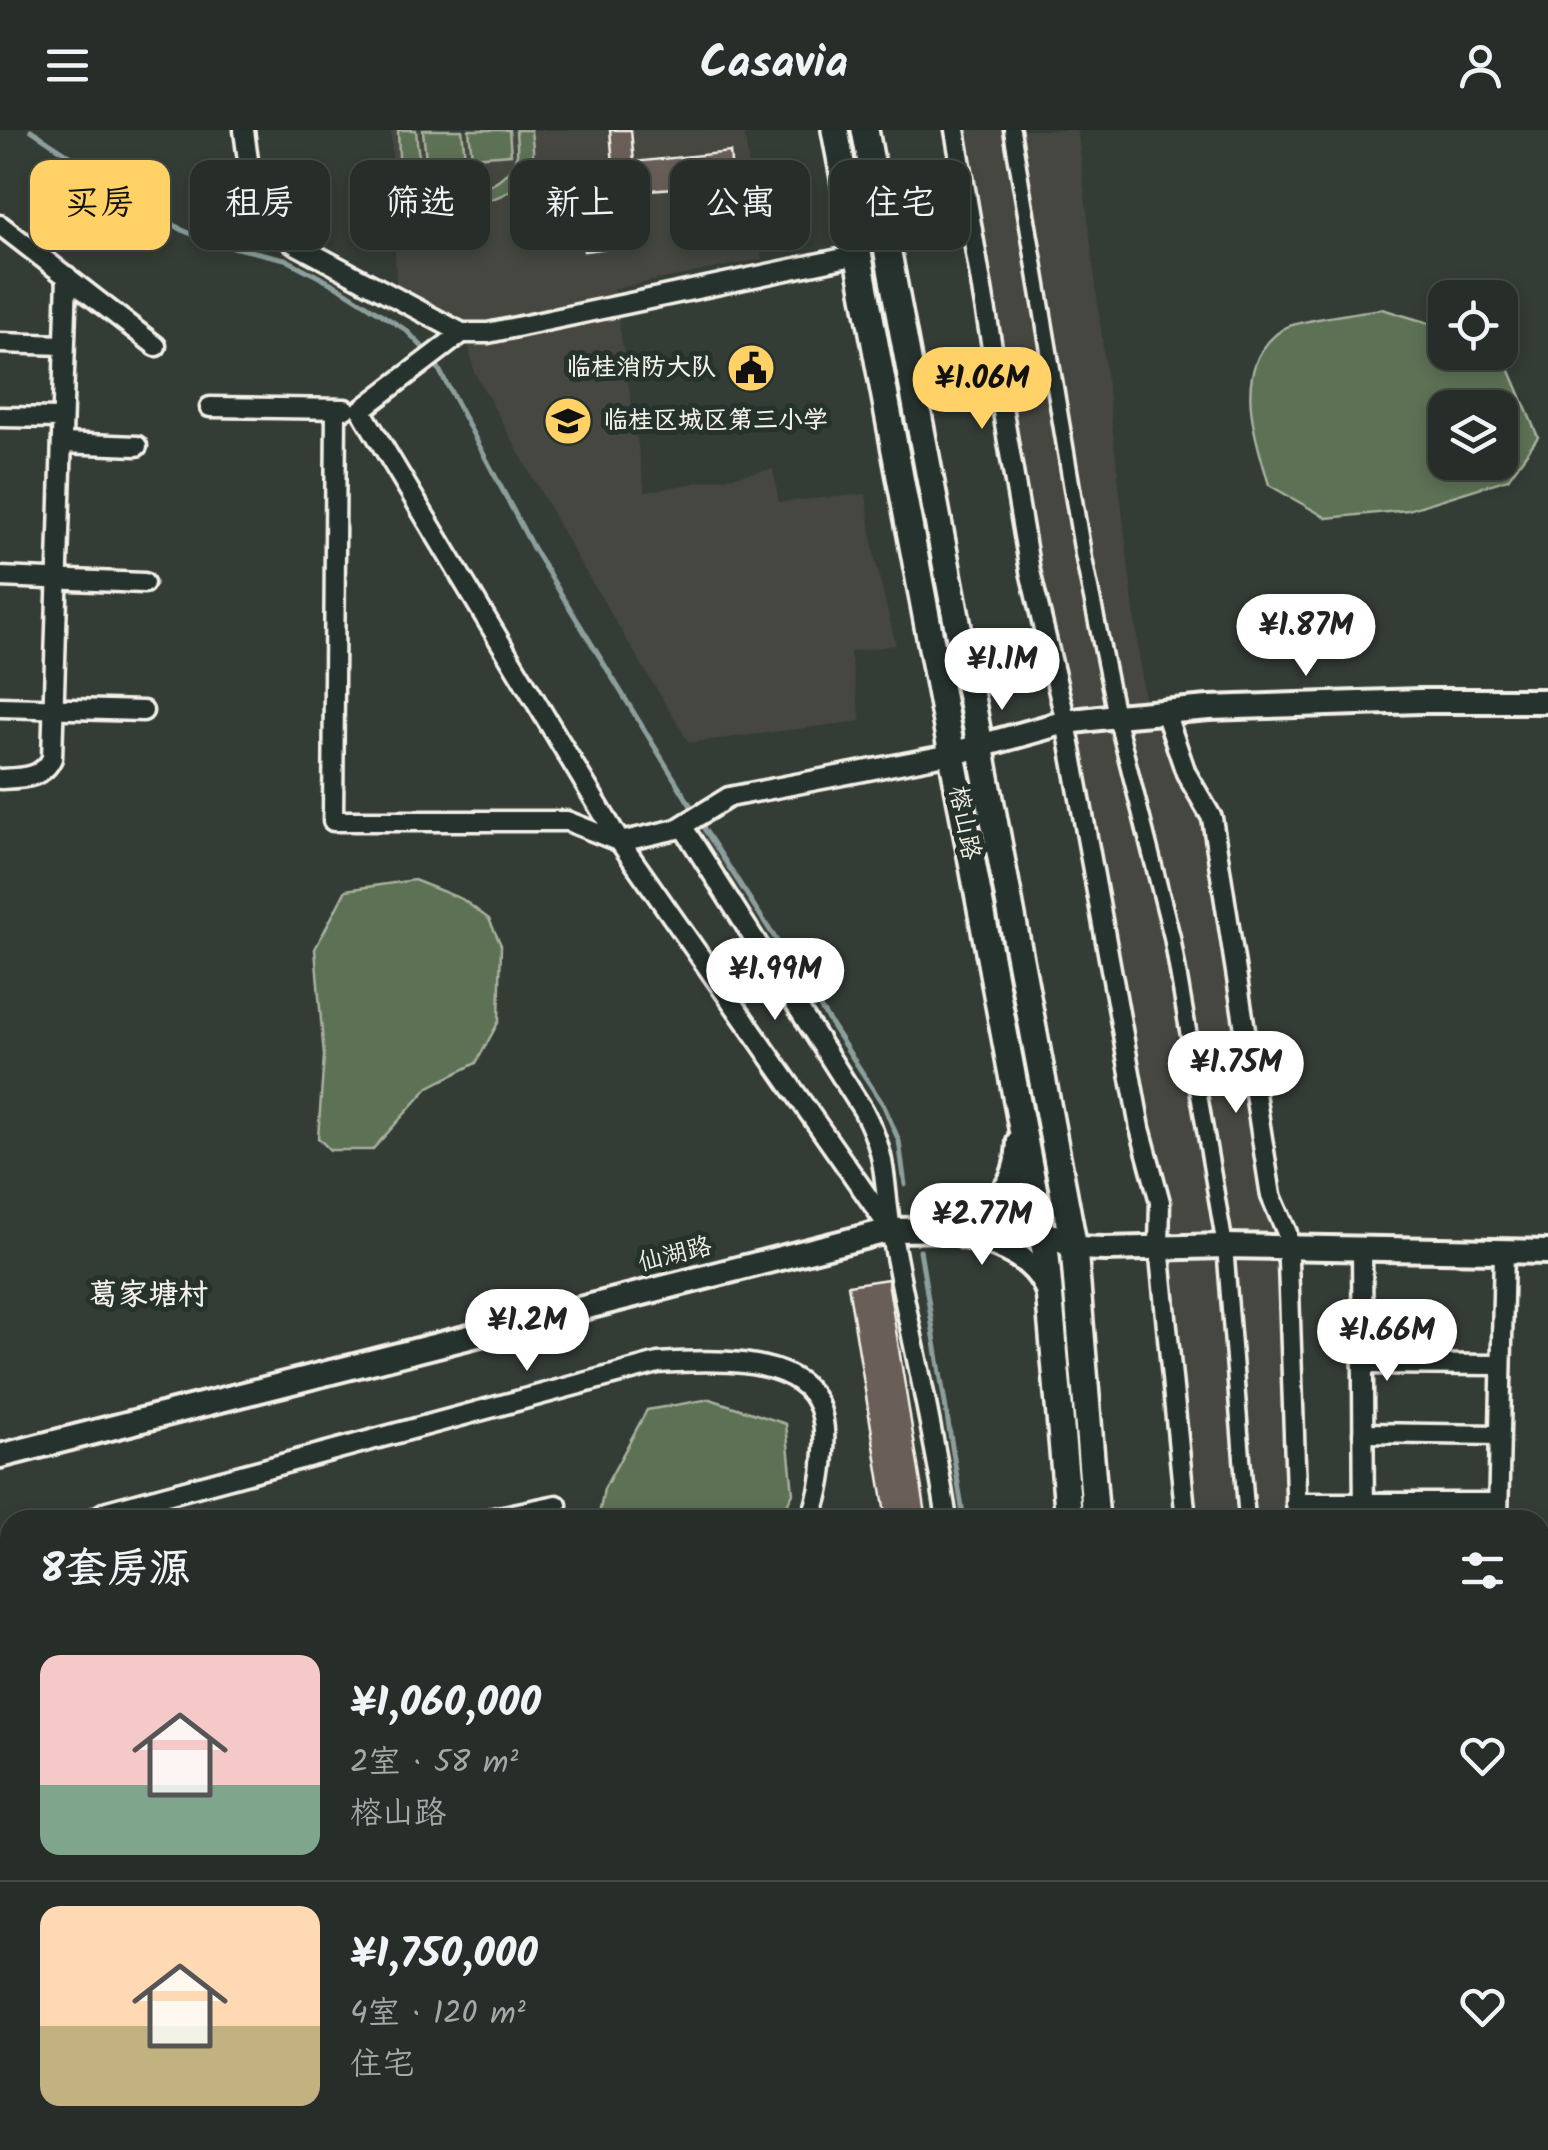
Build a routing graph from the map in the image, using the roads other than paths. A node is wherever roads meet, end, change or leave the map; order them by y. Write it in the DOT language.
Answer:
graph roads {
  1 [pos="244,130"];
  2 [pos="835,130"];
  3 [pos="865,130"];
  4 [pos="954,130"];
  5 [pos="1012,130"];
  6 [pos="0,225"];
  7 [pos="858,255"];
  8 [pos="66,276"];
  9 [pos="462,333"];
  10 [pos="0,343"];
  11 [pos="64,344"];
  12 [pos="156,346"];
  13 [pos="210,407"];
  14 [pos="336,409"];
  15 [pos="362,410"];
  16 [pos="0,417"];
  17 [pos="62,418"];
  18 [pos="62,444"];
  19 [pos="137,446"];
  20 [pos="0,577"];
  21 [pos="58,579"];
  22 [pos="144,583"];
  23 [pos="1548,701"];
  24 [pos="0,707"];
  25 [pos="54,709"];
  26 [pos="142,711"];
  27 [pos="1165,712"];
  28 [pos="1116,716"];
  29 [pos="1066,722"];
  30 [pos="979,746"];
  31 [pos="951,754"];
  32 [pos="0,779"];
  33 [pos="684,826"];
  34 [pos="620,842"];
  35 [pos="1020,1128"];
  36 [pos="1067,1210"];
  37 [pos="1038,1228"];
  38 [pos="891,1230"];
  39 [pos="931,1230"];
  40 [pos="1160,1246"];
  41 [pos="1225,1246"];
  42 [pos="1287,1247"];
  43 [pos="1074,1248"];
  44 [pos="1362,1248"];
  45 [pos="1105,1249"];
  46 [pos="1504,1251"];
  47 [pos="1548,1252"];
  48 [pos="1076,1276"];
  49 [pos="1049,1294"];
  50 [pos="1364,1364"];
  51 [pos="1499,1365"];
  52 [pos="1363,1433"];
  53 [pos="1499,1434"];
  54 [pos="0,1456"];
  55 [pos="557,1505"];
  56 [pos="110,1510"];
  57 [pos="533,1510"];
  58 [pos="813,1510"];
  59 [pos="945,1510"];
  60 [pos="1067,1510"];
  61 [pos="1095,1510"];
  62 [pos="1185,1510"];
  63 [pos="1246,1510"];
  64 [pos="1297,1510"];
  65 [pos="1364,1510"];
  66 [pos="1498,1510"];
  1 -- 9 [label="street"];
  2 -- 7 [label="main road, 榕山路"];
  3 -- 30 [label="main road, 榕山路"];
  4 -- 29 [label="street"];
  5 -- 28 [label="street"];
  6 -- 8 [label="street"];
  7 -- 9 [label="street"];
  7 -- 31 [label="main road, 榕山路"];
  8 -- 11 [label="street"];
  8 -- 12 [label="street"];
  9 -- 15 [label="street"];
  10 -- 11 [label="street"];
  11 -- 17 [label="street"];
  13 -- 14 [label="street"];
  14 -- 15 [label="street"];
  14 -- 34 [label="street"];
  15 -- 34 [label="street"];
  16 -- 17 [label="street"];
  17 -- 18 [label="street"];
  18 -- 19 [label="street"];
  18 -- 21 [label="street"];
  20 -- 21 [label="street"];
  21 -- 22 [label="street"];
  21 -- 25 [label="street"];
  23 -- 27 [label="street"];
  24 -- 25 [label="street"];
  25 -- 26 [label="street"];
  25 -- 32 [label="street"];
  27 -- 28 [label="street"];
  27 -- 42 [label="street"];
  28 -- 29 [label="street"];
  28 -- 41 [label="street"];
  29 -- 30 [label="street"];
  29 -- 40 [label="street"];
  30 -- 31 [label="street"];
  30 -- 36 [label="main road, 榕山路"];
  31 -- 33 [label="street"];
  31 -- 35 [label="main road, 榕山路"];
  33 -- 34 [label="street"];
  33 -- 38 [label="street"];
  34 -- 38 [label="street"];
  35 -- 37 [label="main road, 榕山路"];
  35 -- 39 [label="street"];
  36 -- 43 [label="main road, 榕山路"];
  36 -- 45 [label="street"];
  37 -- 39 [label="street, 仙湖路"];
  37 -- 43 [label="street"];
  37 -- 49 [label="main road, 榕山路"];
  38 -- 39 [label="street, 仙湖路"];
  38 -- 54 [label="street, 仙湖路"];
  38 -- 59 [label="street"];
  39 -- 49 [label="street"];
  40 -- 41 [label="street"];
  40 -- 45 [label="street"];
  40 -- 62 [label="street"];
  41 -- 42 [label="street"];
  41 -- 63 [label="street"];
  42 -- 44 [label="street"];
  42 -- 64 [label="street"];
  43 -- 45 [label="street"];
  43 -- 48 [label="main road, 榕山路"];
  44 -- 46 [label="street"];
  44 -- 50 [label="street"];
  45 -- 48 [label="street"];
  46 -- 47 [label="street"];
  46 -- 51 [label="street"];
  48 -- 61 [label="main road, 榕山路"];
  49 -- 60 [label="main road, 榕山路"];
  50 -- 51 [label="street"];
  50 -- 52 [label="street"];
  51 -- 53 [label="street"];
  52 -- 53 [label="street"];
  52 -- 65 [label="street"];
  53 -- 66 [label="street"];
  55 -- 57 [label="street"];
  56 -- 58 [label="street"];
}
